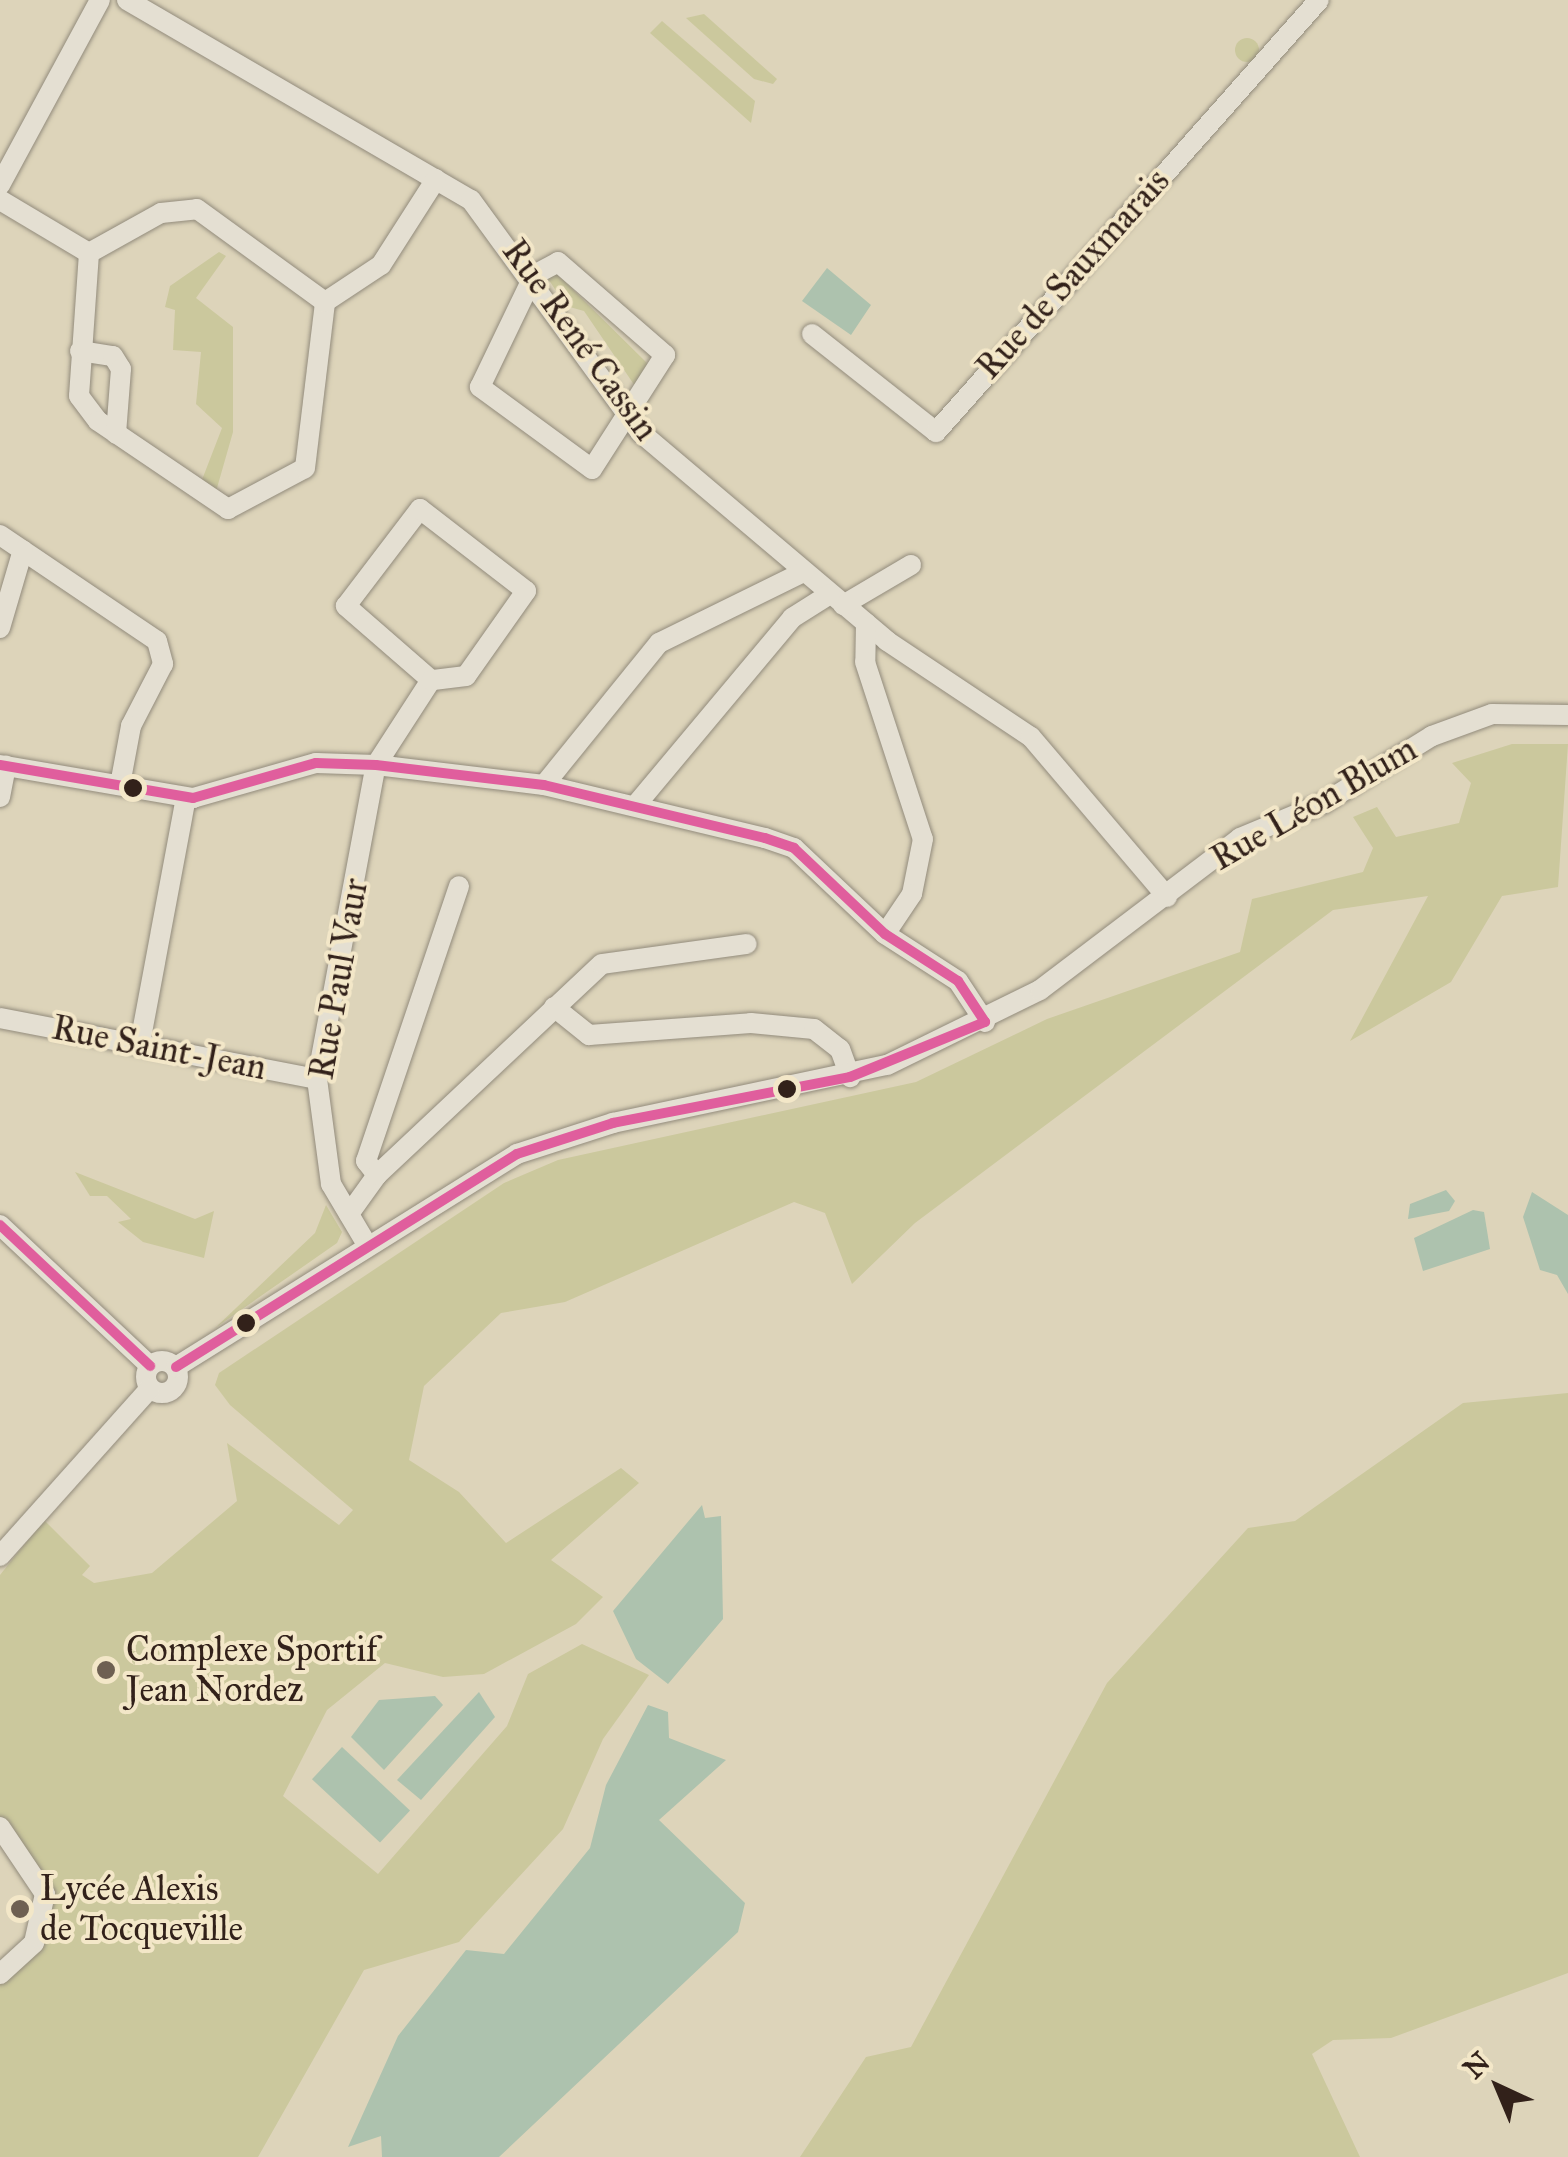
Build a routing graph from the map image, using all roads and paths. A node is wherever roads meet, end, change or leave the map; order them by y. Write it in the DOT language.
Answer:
graph roads {
  1 [pos="100,0"];
  2 [pos="127,0"];
  3 [pos="1319,0"];
  4 [pos="436,179"];
  5 [pos="0,185"];
  6 [pos="0,200"];
  7 [pos="89,253"];
  8 [pos="534,275"];
  9 [pos="326,302"];
  10 [pos="812,334"];
  11 [pos="80,351"];
  12 [pos="629,416"];
  13 [pos="116,434"];
  14 [pos="0,535"];
  15 [pos="23,550"];
  16 [pos="911,565"];
  17 [pos="803,572"];
  18 [pos="778,586"];
  19 [pos="836,600"];
  20 [pos="802,610"];
  21 [pos="866,623"];
  22 [pos="0,628"];
  23 [pos="431,680"];
  24 [pos="1568,716"];
  25 [pos="3,765"];
  26 [pos="376,765"];
  27 [pos="120,785"];
  28 [pos="544,785"];
  29 [pos="0,797"];
  30 [pos="186,798"];
  31 [pos="634,806"];
  32 [pos="459,886"];
  33 [pos="1166,897"];
  34 [pos="885,934"];
  35 [pos="747,944"];
  36 [pos="554,1007"];
  37 [pos="0,1018"];
  38 [pos="985,1022"];
  39 [pos="140,1043"];
  40 [pos="850,1077"];
  41 [pos="317,1080"];
  42 [pos="377,1175"];
  43 [pos="349,1214"];
  44 [pos="0,1225"];
  45 [pos="366,1244"];
  46 [pos="150,1377"];
  47 [pos="0,1556"];
  48 [pos="0,1827"];
  49 [pos="0,1974"];
  1 -- 5 [label="street"];
  2 -- 4 [label="street, Rue René Cassin"];
  3 -- 10 [label="street, Rue de Sauxmarais"];
  4 -- 8 [label="street, Rue René Cassin"];
  4 -- 9 [label="street"];
  6 -- 7 [label="street"];
  7 -- 9 [label="street"];
  7 -- 11 [label="street"];
  8 -- 12 [label="street, Rue René Cassin"];
  8 -- 12 [label="street"];
  8 -- 12 [label="street"];
  9 -- 13 [label="street"];
  11 -- 13 [label="street"];
  11 -- 13 [label="street"];
  12 -- 17 [label="street, Rue René Cassin"];
  14 -- 15 [label="street"];
  15 -- 22 [label="street"];
  15 -- 27 [label="street"];
  16 -- 19 [label="street"];
  17 -- 18 [label="street"];
  17 -- 19 [label="street, Rue René Cassin"];
  18 -- 20 [label="street"];
  18 -- 28 [label="street"];
  19 -- 20 [label="street"];
  19 -- 21 [label="street, Rue René Cassin"];
  20 -- 31 [label="street"];
  21 -- 33 [label="street, Rue René Cassin"];
  21 -- 34 [label="street"];
  23 -- 23 [label="street"];
  23 -- 26 [label="street"];
  24 -- 33 [label="street, Rue Léon Blum"];
  25 -- 27 [label="street"];
  25 -- 29 [label="street"];
  26 -- 28 [label="street"];
  26 -- 30 [label="street"];
  26 -- 41 [label="street, Rue Paul Vaur"];
  27 -- 30 [label="street"];
  28 -- 31 [label="street"];
  30 -- 39 [label="street"];
  31 -- 34 [label="street"];
  32 -- 42 [label="street"];
  33 -- 38 [label="street, Rue Léon Blum"];
  34 -- 38 [label="street"];
  35 -- 36 [label="street"];
  36 -- 40 [label="street"];
  36 -- 42 [label="street"];
  37 -- 39 [label="street, Rue Saint-Jean"];
  38 -- 40 [label="street, Rue Léon Blum"];
  39 -- 41 [label="street, Rue Saint-Jean"];
  40 -- 45 [label="street, Rue Léon Blum"];
  41 -- 43 [label="street, Rue Paul Vaur"];
  42 -- 43 [label="street"];
  43 -- 45 [label="street, Rue Paul Vaur"];
  44 -- 46 [label="street"];
  45 -- 46 [label="street, Rue Léon Blum"];
  46 -- 47 [label="street"];
  48 -- 49 [label="street"];
}
